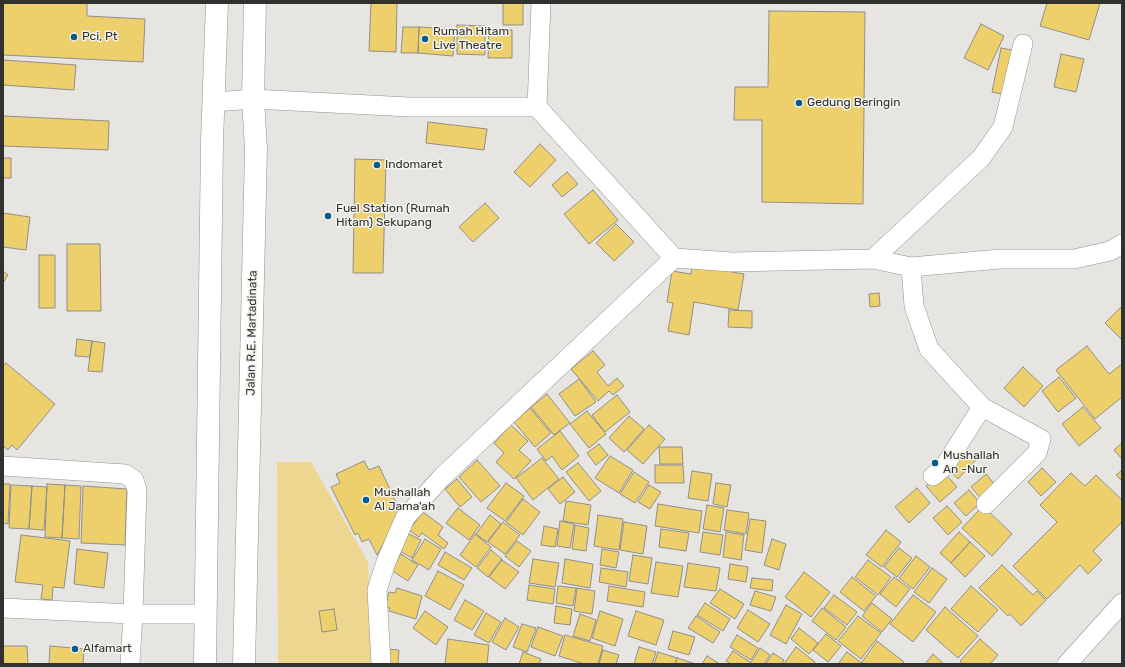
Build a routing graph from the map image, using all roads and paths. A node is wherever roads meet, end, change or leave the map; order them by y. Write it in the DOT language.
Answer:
graph roads {
  1 [pos="217,3"];
  2 [pos="255,3"];
  3 [pos="541,3"];
  4 [pos="1023,44"];
  5 [pos="253,99"];
  6 [pos="214,102"];
  7 [pos="537,108"];
  8 [pos="1122,244"];
  9 [pos="674,258"];
  10 [pos="873,259"];
  11 [pos="912,267"];
  12 [pos="982,407"];
  13 [pos="3,466"];
  14 [pos="933,476"];
  15 [pos="986,504"];
  16 [pos="1122,603"];
  17 [pos="3,608"];
  18 [pos="134,614"];
  19 [pos="206,614"];
  20 [pos="130,664"];
  21 [pos="205,664"];
  22 [pos="244,664"];
  23 [pos="381,664"];
  24 [pos="1067,664"];
  1 -- 6 [label="highway"];
  2 -- 5 [label="highway, Jalan R.E. Martadinata"];
  3 -- 7 [label="street"];
  4 -- 10 [label="street"];
  5 -- 6 [label="street"];
  5 -- 7 [label="street"];
  5 -- 22 [label="highway, Jalan R.E. Martadinata"];
  6 -- 19 [label="highway"];
  7 -- 9 [label="street"];
  8 -- 11 [label="street"];
  9 -- 10 [label="street"];
  9 -- 23 [label="street"];
  10 -- 11 [label="street"];
  11 -- 12 [label="street"];
  12 -- 14 [label="street"];
  12 -- 15 [label="street"];
  13 -- 18 [label="street"];
  16 -- 24 [label="street"];
  17 -- 18 [label="street"];
  18 -- 19 [label="street"];
  18 -- 20 [label="street"];
  19 -- 21 [label="highway"];
}
